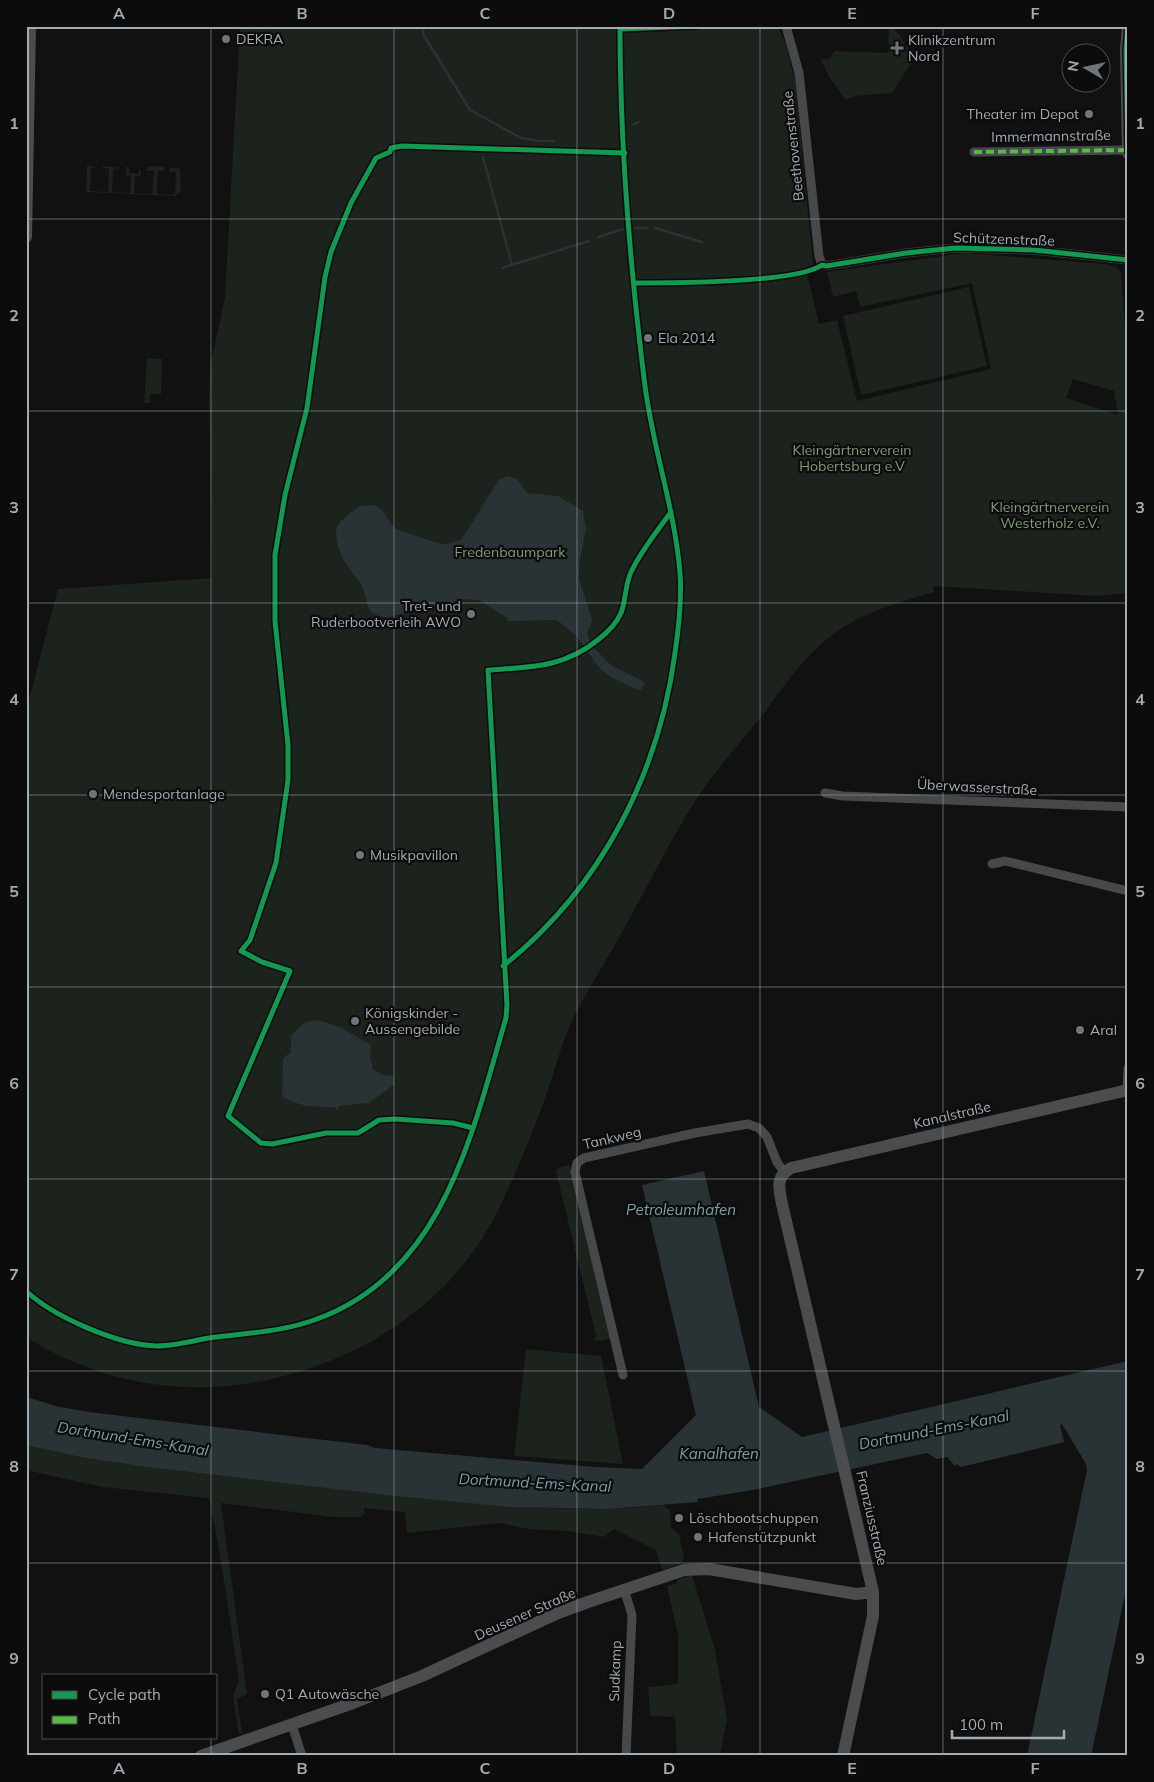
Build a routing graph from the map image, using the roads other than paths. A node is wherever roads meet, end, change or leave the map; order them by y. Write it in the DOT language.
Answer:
graph roads {
  1 [pos="30,26"];
  2 [pos="786,26"];
  3 [pos="1122,26"];
  4 [pos="1128,26"];
  5 [pos="1126,50"];
  6 [pos="1128,151"];
  7 [pos="974,152"];
  8 [pos="26,237"];
  9 [pos="1128,260"];
  10 [pos="822,265"];
  11 [pos="825,793"];
  12 [pos="1128,807"];
  13 [pos="992,864"];
  14 [pos="1128,891"];
  15 [pos="1128,1068"];
  16 [pos="1127,1090"];
  17 [pos="784,1172"];
  18 [pos="623,1375"];
  19 [pos="624,1589"];
  20 [pos="873,1592"];
  21 [pos="292,1725"];
  22 [pos="201,1756"];
  23 [pos="302,1756"];
  24 [pos="626,1756"];
  25 [pos="843,1756"];
  1 -- 8 [label="main road"];
  2 -- 10 [label="street, Beethovenstraße"];
  3 -- 5 [label="main road, Immermannstraße"];
  4 -- 5 [label="main road, Immermannstraße"];
  5 -- 6 [label="main road, Immermannstraße"];
  6 -- 7 [label="street, Immermannstraße"];
  9 -- 10 [label="street, Schützenstraße"];
  11 -- 12 [label="street, Überwasserstraße"];
  13 -- 14 [label="street"];
  15 -- 16 [label="street"];
  16 -- 17 [label="main road, Kanalstraße"];
  17 -- 18 [label="street, Tankweg"];
  17 -- 20 [label="main road, Franziusstraße"];
  19 -- 20 [label="main road, Deusener Straße"];
  19 -- 21 [label="main road, Deusener Straße"];
  19 -- 24 [label="street, Sudkamp"];
  20 -- 25 [label="main road, Franziusstraße"];
  21 -- 22 [label="main road, Deusener Straße"];
  21 -- 23 [label="street"];
}
